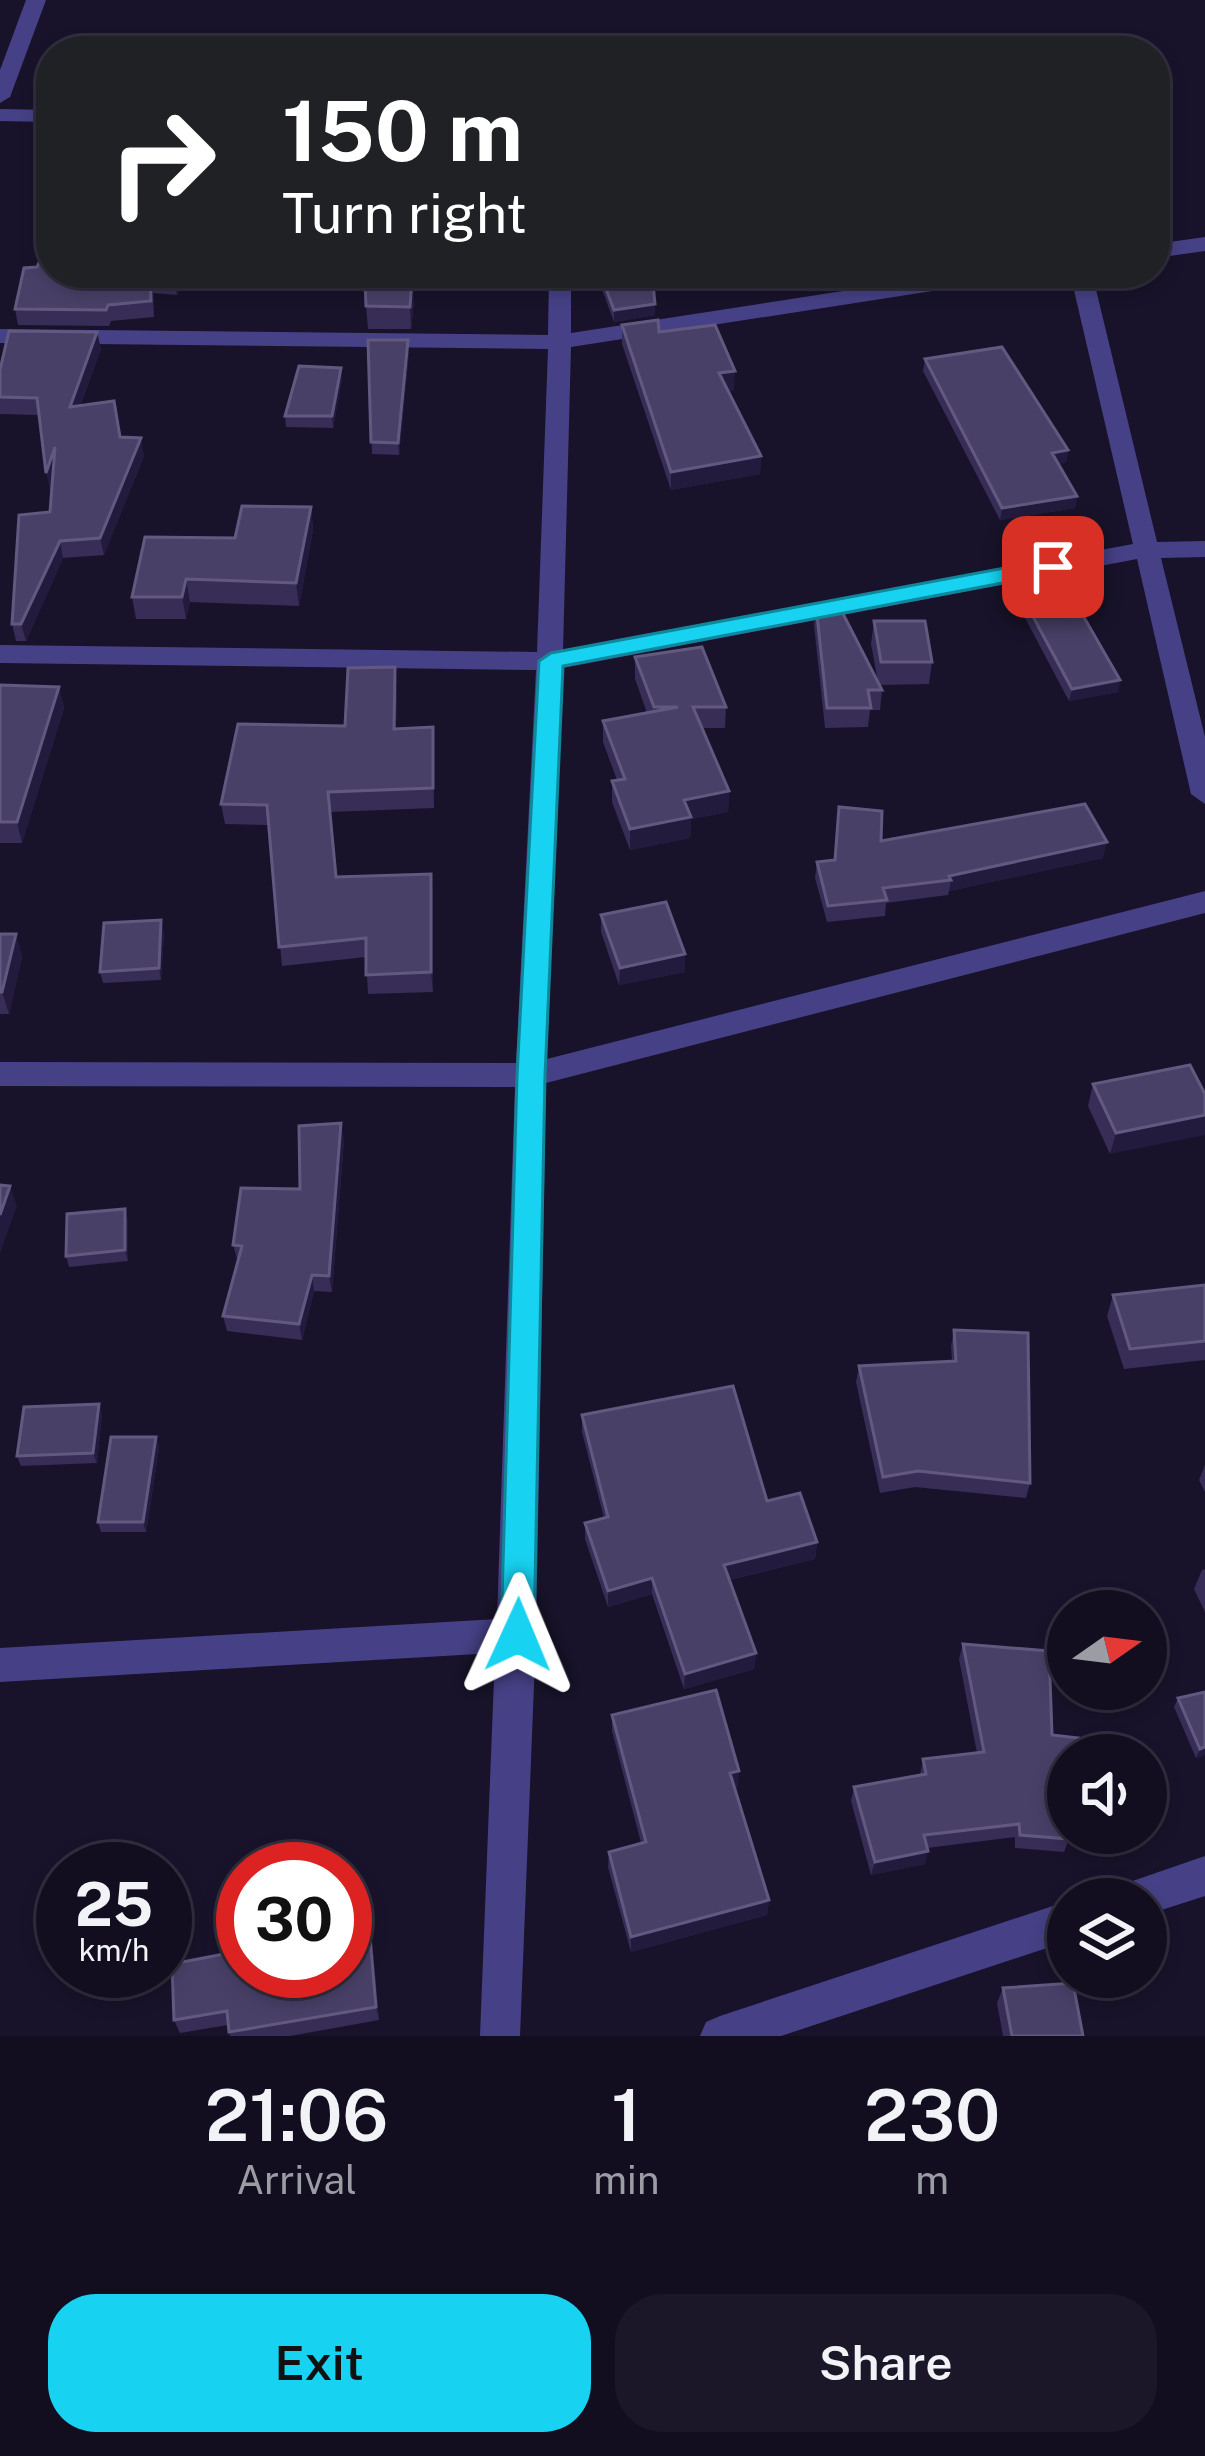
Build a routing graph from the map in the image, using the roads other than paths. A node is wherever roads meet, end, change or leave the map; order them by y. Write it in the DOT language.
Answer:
graph roads {
  1 [pos="36,0"];
  2 [pos="0,97"];
  3 [pos="0,115"];
  4 [pos="36,116"];
  5 [pos="1205,244"];
  6 [pos="1170,249"];
  7 [pos="560,288"];
  8 [pos="907,288"];
  9 [pos="1084,288"];
  10 [pos="0,336"];
  11 [pos="560,342"];
  12 [pos="1205,549"];
  13 [pos="1144,550"];
  14 [pos="0,654"];
  15 [pos="551,661"];
  16 [pos="1205,794"];
  17 [pos="1205,902"];
  18 [pos="0,1073"];
  19 [pos="531,1076"];
  20 [pos="518,1635"];
  21 [pos="0,1665"];
  22 [pos="1205,1876"];
  23 [pos="1167,1888"];
  24 [pos="1047,1928"];
  25 [pos="500,2036"];
  26 [pos="720,2036"];
  1 -- 2 [label="street"];
  3 -- 4 [label="street"];
  5 -- 6 [label="street"];
  7 -- 11 [label="street"];
  8 -- 11 [label="street"];
  9 -- 13 [label="street"];
  10 -- 11 [label="street"];
  11 -- 15 [label="street"];
  12 -- 13 [label="street"];
  13 -- 15 [label="street"];
  13 -- 16 [label="street"];
  14 -- 15 [label="street"];
  15 -- 19 [label="street"];
  17 -- 19 [label="street"];
  18 -- 19 [label="street"];
  19 -- 20 [label="street"];
  20 -- 21 [label="street"];
  20 -- 25 [label="street"];
  22 -- 23 [label="street"];
  24 -- 26 [label="street"];
}
